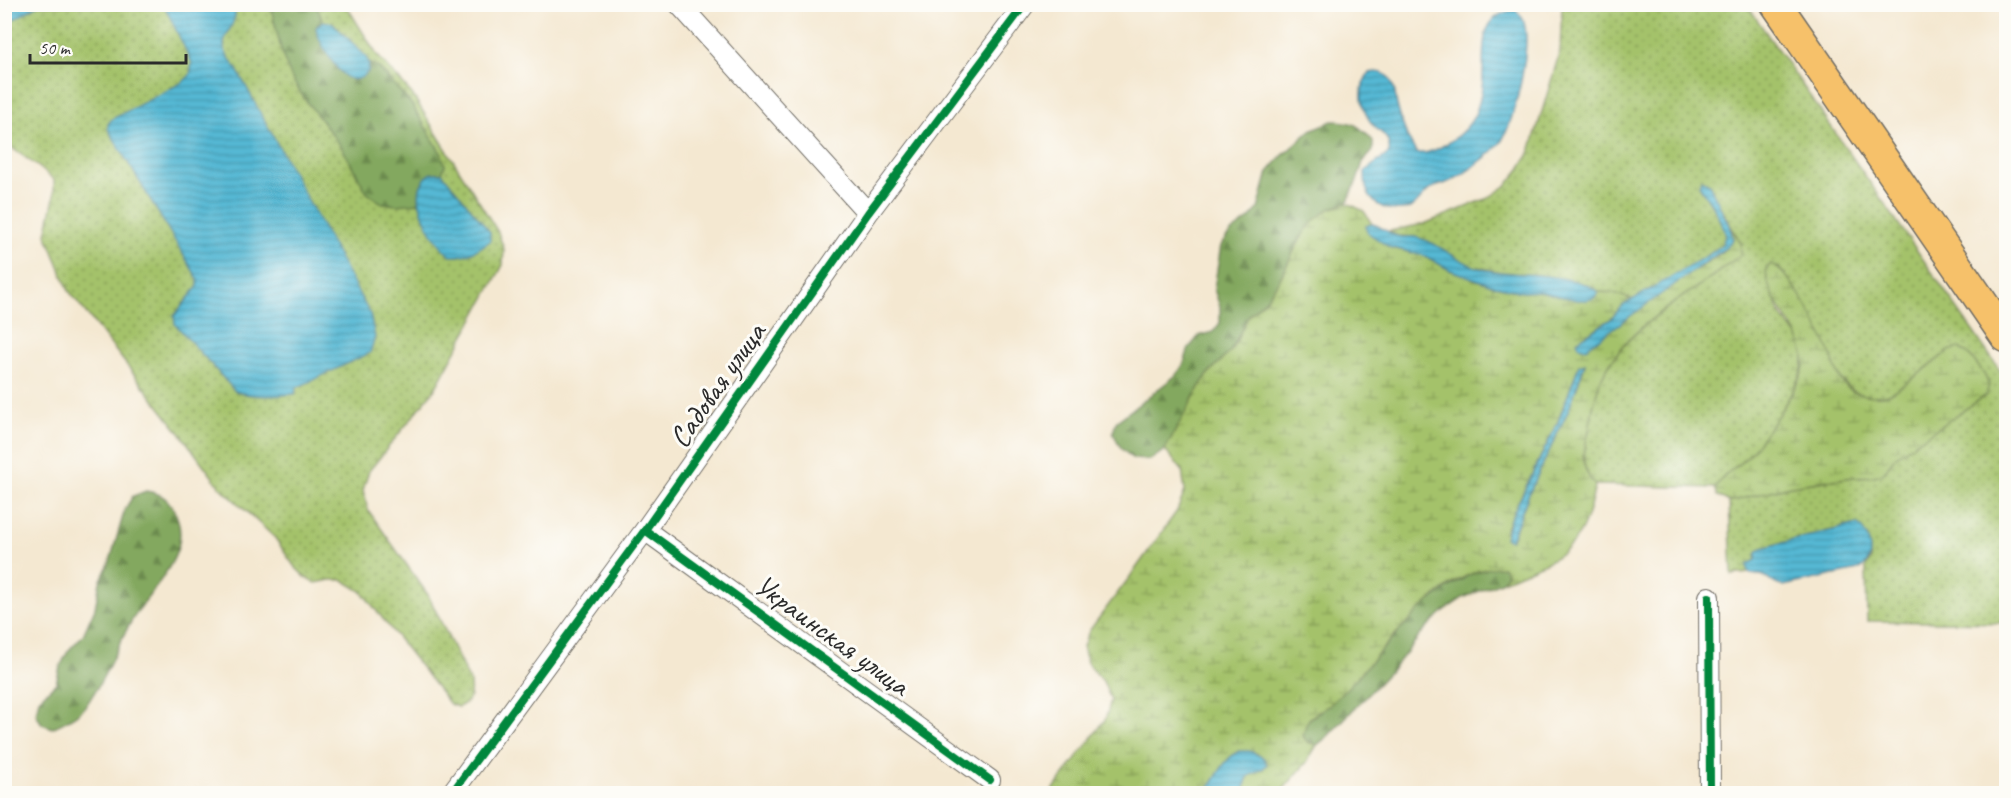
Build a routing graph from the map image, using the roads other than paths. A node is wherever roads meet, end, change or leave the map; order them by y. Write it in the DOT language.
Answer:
graph roads {
  1 [pos="679,4"];
  2 [pos="1025,4"];
  3 [pos="1776,4"];
  4 [pos="868,213"];
  5 [pos="2007,337"];
  6 [pos="645,530"];
  7 [pos="1709,597"];
  8 [pos="990,780"];
  9 [pos="451,794"];
  10 [pos="1710,794"];
  1 -- 4 [label="street"];
  2 -- 4 [label="street, Садовая улица"];
  3 -- 5 [label="main road"];
  4 -- 6 [label="street, Садовая улица"];
  6 -- 8 [label="street, Украинская улица"];
  6 -- 9 [label="street, Садовая улица"];
  7 -- 10 [label="street"];
}
